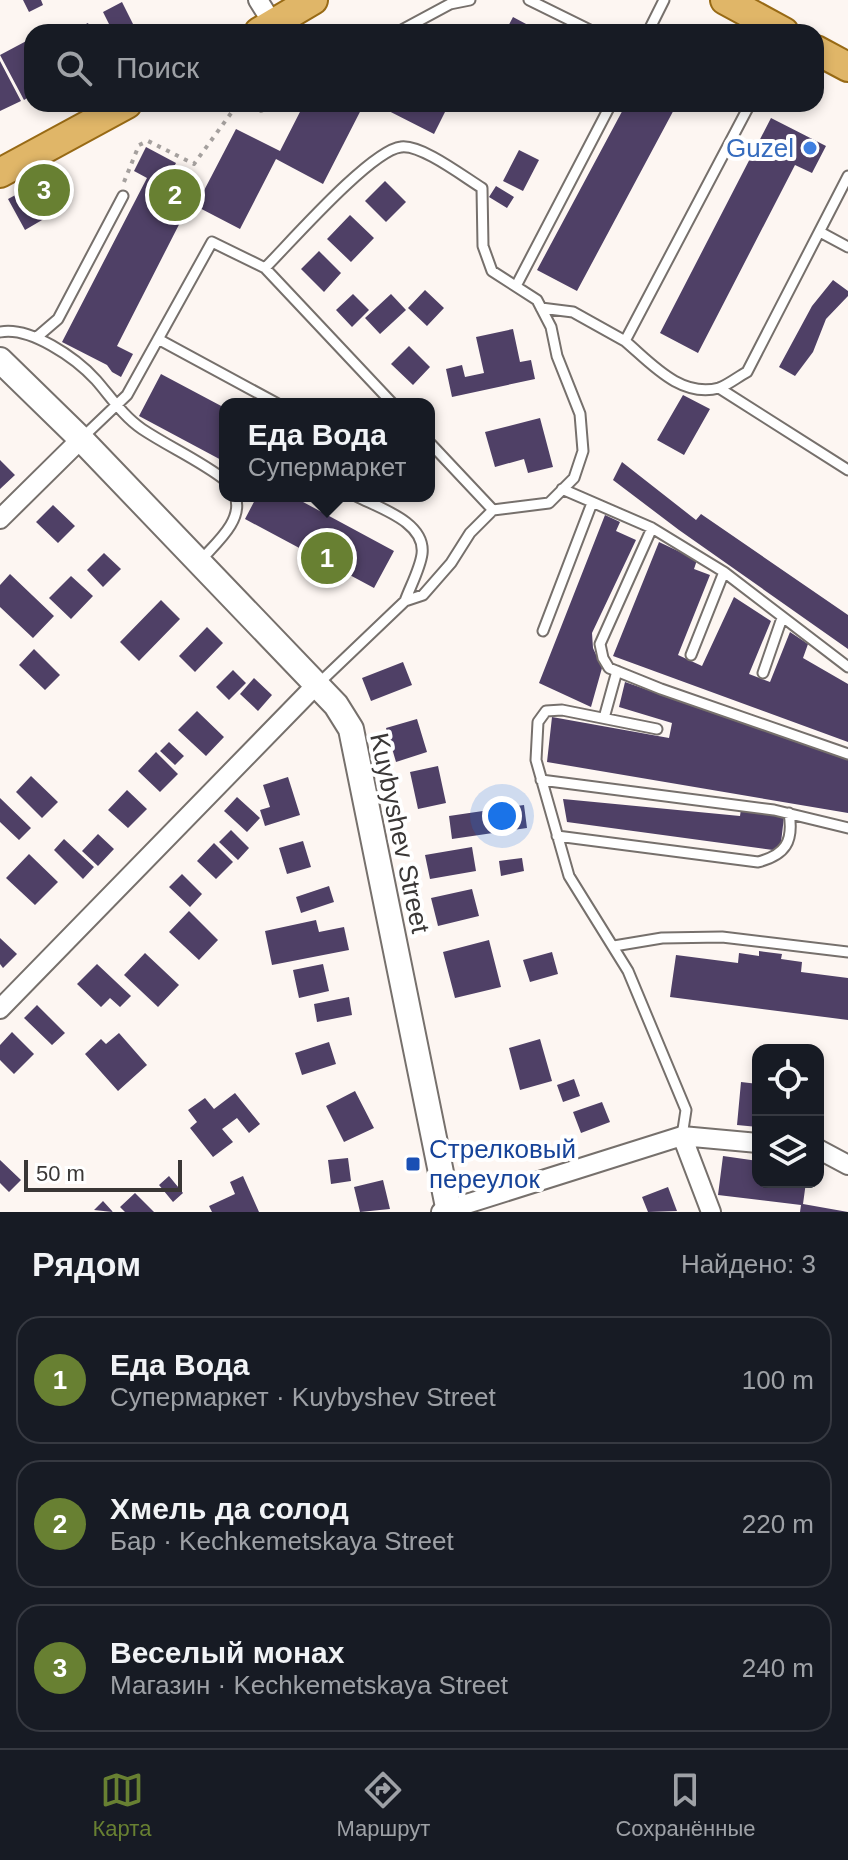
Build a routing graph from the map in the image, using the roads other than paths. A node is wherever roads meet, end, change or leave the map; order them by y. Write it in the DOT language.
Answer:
graph roads {
  1 [pos="258,0"];
  2 [pos="313,0"];
  3 [pos="470,0"];
  4 [pos="529,0"];
  5 [pos="664,0"];
  6 [pos="725,0"];
  7 [pos="758,8"];
  8 [pos="265,24"];
  9 [pos="273,24"];
  10 [pos="413,24"];
  11 [pos="578,24"];
  12 [pos="652,24"];
  13 [pos="775,24"];
  14 [pos="824,54"];
  15 [pos="848,67"];
  16 [pos="112,112"];
  17 [pos="607,112"];
  18 [pos="746,112"];
  19 [pos="0,173"];
  20 [pos="848,176"];
  21 [pos="123,196"];
  22 [pos="820,232"];
  23 [pos="848,247"];
  24 [pos="265,268"];
  25 [pos="516,286"];
  26 [pos="541,308"];
  27 [pos="0,332"];
  28 [pos="37,337"];
  29 [pos="158,339"];
  30 [pos="625,341"];
  31 [pos="0,360"];
  32 [pos="719,388"];
  33 [pos="267,398"];
  34 [pos="387,398"];
  35 [pos="116,405"];
  36 [pos="81,439"];
  37 [pos="435,448"];
  38 [pos="848,470"];
  39 [pos="219,475"];
  40 [pos="562,489"];
  41 [pos="238,502"];
  42 [pos="367,502"];
  43 [pos="592,503"];
  44 [pos="493,510"];
  45 [pos="0,519"];
  46 [pos="652,528"];
  47 [pos="199,563"];
  48 [pos="724,572"];
  49 [pos="405,601"];
  50 [pos="782,618"];
  51 [pos="543,631"];
  52 [pos="691,655"];
  53 [pos="848,667"];
  54 [pos="617,671"];
  55 [pos="763,673"];
  56 [pos="316,685"];
  57 [pos="604,718"];
  58 [pos="657,729"];
  59 [pos="848,754"];
  60 [pos="541,780"];
  61 [pos="789,813"];
  62 [pos="848,828"];
  63 [pos="557,836"];
  64 [pos="614,946"];
  65 [pos="848,952"];
  66 [pos="0,1009"];
  67 [pos="682,1136"];
  68 [pos="752,1142"];
  69 [pos="824,1152"];
  70 [pos="848,1165"];
  71 [pos="446,1211"];
  72 [pos="711,1212"];
  1 -- 8 [label="street"];
  2 -- 9 [label="main road"];
  3 -- 10 [label="lane"];
  4 -- 11 [label="lane"];
  5 -- 12 [label="lane"];
  6 -- 7 [label="main road"];
  7 -- 13 [label="main road"];
  14 -- 15 [label="main road"];
  16 -- 19 [label="main road"];
  17 -- 25 [label="lane"];
  18 -- 30 [label="lane"];
  20 -- 22 [label="lane"];
  21 -- 28 [label="lane"];
  22 -- 23 [label="lane"];
  22 -- 32 [label="lane"];
  24 -- 25 [label="lane"];
  24 -- 29 [label="lane"];
  24 -- 34 [label="lane"];
  25 -- 26 [label="lane"];
  26 -- 30 [label="lane"];
  26 -- 40 [label="lane"];
  27 -- 28 [label="lane"];
  28 -- 35 [label="lane"];
  29 -- 33 [label="lane"];
  29 -- 35 [label="lane"];
  30 -- 32 [label="lane"];
  31 -- 36 [label="main road, Kuybyshev Street"];
  32 -- 38 [label="lane"];
  35 -- 36 [label="lane"];
  35 -- 39 [label="lane"];
  36 -- 45 [label="street"];
  36 -- 47 [label="main road, Kuybyshev Street"];
  37 -- 44 [label="lane"];
  40 -- 43 [label="lane"];
  40 -- 44 [label="lane"];
  41 -- 47 [label="lane"];
  42 -- 49 [label="lane"];
  43 -- 46 [label="lane"];
  43 -- 51 [label="lane"];
  44 -- 49 [label="lane"];
  46 -- 48 [label="lane"];
  46 -- 54 [label="lane"];
  47 -- 56 [label="main road, Kuybyshev Street"];
  48 -- 50 [label="lane"];
  48 -- 52 [label="lane"];
  49 -- 56 [label="lane"];
  50 -- 53 [label="lane"];
  50 -- 55 [label="lane"];
  54 -- 57 [label="lane"];
  54 -- 59 [label="lane"];
  56 -- 66 [label="street"];
  56 -- 71 [label="main road, Kuybyshev Street"];
  57 -- 58 [label="lane"];
  57 -- 60 [label="lane"];
  60 -- 61 [label="lane"];
  60 -- 63 [label="lane"];
  61 -- 62 [label="lane"];
  61 -- 63 [label="lane"];
  63 -- 64 [label="lane"];
  64 -- 65 [label="lane"];
  64 -- 67 [label="lane"];
  67 -- 68 [label="street"];
  67 -- 71 [label="street"];
  67 -- 72 [label="street"];
  69 -- 70 [label="street"];
}
